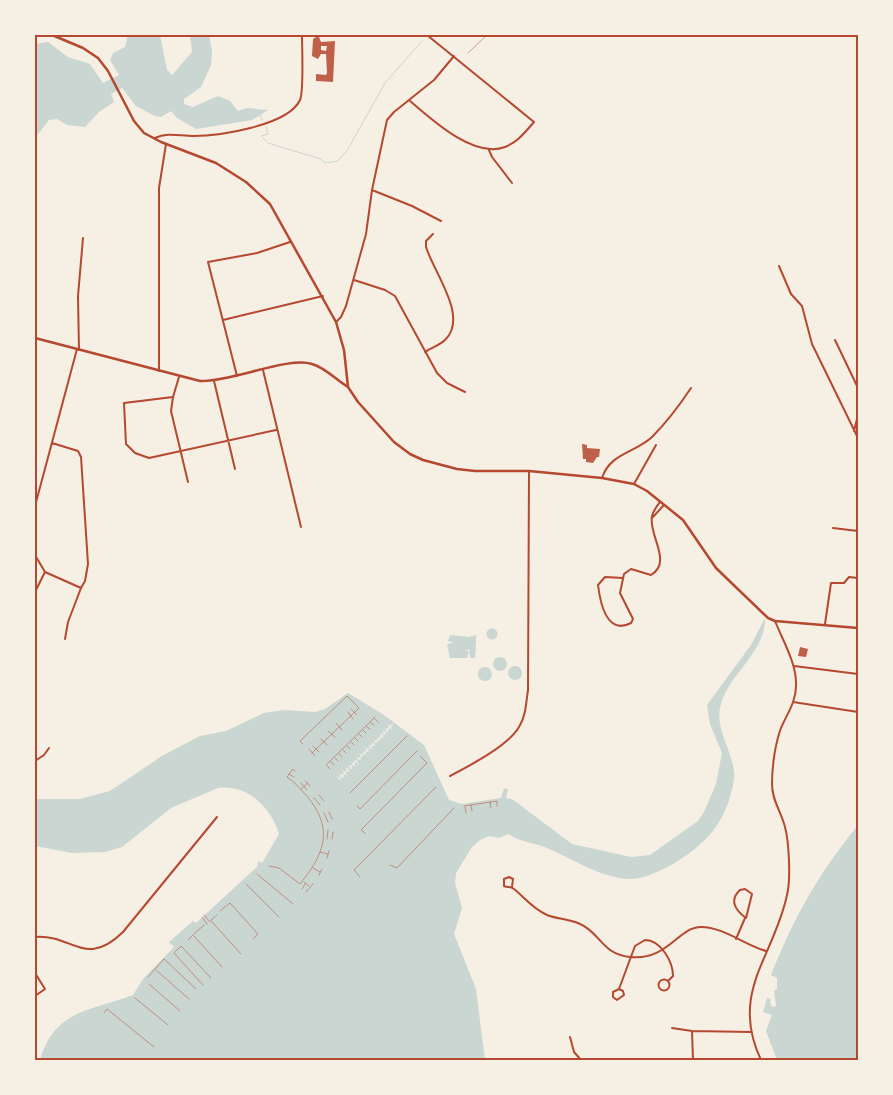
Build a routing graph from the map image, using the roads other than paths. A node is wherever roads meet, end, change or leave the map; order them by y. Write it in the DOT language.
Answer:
graph roads {
  1 [pos="52,35"];
  2 [pos="302,35"];
  3 [pos="427,35"];
  4 [pos="454,56"];
  5 [pos="409,100"];
  6 [pos="153,139"];
  7 [pos="166,144"];
  8 [pos="489,150"];
  9 [pos="512,183"];
  10 [pos="372,190"];
  11 [pos="441,221"];
  12 [pos="433,234"];
  13 [pos="83,238"];
  14 [pos="292,241"];
  15 [pos="780,266"];
  16 [pos="354,280"];
  17 [pos="323,296"];
  18 [pos="223,320"];
  19 [pos="336,322"];
  20 [pos="35,338"];
  21 [pos="834,340"];
  22 [pos="78,350"];
  23 [pos="425,352"];
  24 [pos="263,370"];
  25 [pos="159,371"];
  26 [pos="179,376"];
  27 [pos="237,376"];
  28 [pos="214,381"];
  29 [pos="348,387"];
  30 [pos="691,388"];
  31 [pos="858,388"];
  32 [pos="465,392"];
  33 [pos="173,397"];
  34 [pos="858,415"];
  35 [pos="276,430"];
  36 [pos="854,431"];
  37 [pos="858,438"];
  38 [pos="227,439"];
  39 [pos="52,443"];
  40 [pos="656,445"];
  41 [pos="180,450"];
  42 [pos="235,469"];
  43 [pos="529,471"];
  44 [pos="602,478"];
  45 [pos="188,482"];
  46 [pos="634,484"];
  47 [pos="660,502"];
  48 [pos="664,505"];
  49 [pos="35,506"];
  50 [pos="652,518"];
  51 [pos="301,527"];
  52 [pos="833,528"];
  53 [pos="858,531"];
  54 [pos="35,555"];
  55 [pos="45,572"];
  56 [pos="623,578"];
  57 [pos="858,578"];
  58 [pos="81,588"];
  59 [pos="35,592"];
  60 [pos="776,621"];
  61 [pos="825,624"];
  62 [pos="858,628"];
  63 [pos="65,639"];
  64 [pos="794,666"];
  65 [pos="858,674"];
  66 [pos="794,702"];
  67 [pos="858,712"];
  68 [pos="49,748"];
  69 [pos="35,762"];
  70 [pos="450,776"];
  71 [pos="217,816"];
  72 [pos="512,887"];
  73 [pos="746,918"];
  74 [pos="35,937"];
  75 [pos="736,939"];
  76 [pos="663,951"];
  77 [pos="766,951"];
  78 [pos="631,957"];
  79 [pos="35,974"];
  80 [pos="668,981"];
  81 [pos="619,989"];
  82 [pos="35,996"];
  83 [pos="672,1028"];
  84 [pos="692,1032"];
  85 [pos="751,1032"];
  86 [pos="570,1037"];
  87 [pos="581,1060"];
  88 [pos="692,1060"];
  89 [pos="761,1060"];
  1 -- 6 [label="main road"];
  2 -- 6 [label="street"];
  3 -- 4 [label="street"];
  4 -- 5 [label="street"];
  4 -- 8 [label="street"];
  5 -- 8 [label="street"];
  5 -- 10 [label="street"];
  6 -- 7 [label="main road"];
  7 -- 14 [label="main road"];
  7 -- 25 [label="street"];
  8 -- 9 [label="street"];
  10 -- 11 [label="street"];
  10 -- 16 [label="street"];
  12 -- 23 [label="street"];
  13 -- 22 [label="street"];
  14 -- 17 [label="main road"];
  14 -- 18 [label="street"];
  15 -- 36 [label="street"];
  16 -- 19 [label="street"];
  16 -- 23 [label="street"];
  17 -- 18 [label="street"];
  17 -- 19 [label="main road"];
  18 -- 27 [label="street"];
  19 -- 29 [label="main road"];
  20 -- 22 [label="main road"];
  21 -- 31 [label="street"];
  22 -- 25 [label="main road"];
  22 -- 39 [label="street"];
  23 -- 32 [label="street"];
  24 -- 27 [label="main road"];
  24 -- 29 [label="main road"];
  24 -- 35 [label="street"];
  25 -- 26 [label="main road"];
  26 -- 28 [label="main road"];
  26 -- 33 [label="street"];
  27 -- 28 [label="main road"];
  28 -- 38 [label="street"];
  29 -- 43 [label="main road"];
  30 -- 44 [label="street"];
  33 -- 41 [label="street"];
  33 -- 41 [label="street"];
  34 -- 36 [label="street"];
  35 -- 38 [label="street"];
  35 -- 51 [label="street"];
  36 -- 37 [label="street"];
  38 -- 41 [label="street"];
  38 -- 42 [label="street"];
  39 -- 49 [label="street"];
  39 -- 58 [label="street"];
  40 -- 46 [label="street"];
  41 -- 45 [label="street"];
  43 -- 44 [label="main road"];
  43 -- 70 [label="street"];
  44 -- 46 [label="main road"];
  46 -- 47 [label="main road"];
  47 -- 48 [label="main road"];
  47 -- 50 [label="street"];
  48 -- 50 [label="street"];
  48 -- 60 [label="main road"];
  50 -- 56 [label="street"];
  52 -- 53 [label="street"];
  54 -- 55 [label="street"];
  55 -- 58 [label="street"];
  55 -- 59 [label="street"];
  56 -- 56 [label="street"];
  57 -- 61 [label="street"];
  58 -- 63 [label="street"];
  60 -- 61 [label="main road"];
  60 -- 64 [label="street"];
  61 -- 62 [label="main road"];
  64 -- 65 [label="street"];
  64 -- 66 [label="street"];
  66 -- 67 [label="street"];
  66 -- 77 [label="street"];
  68 -- 69 [label="street"];
  71 -- 74 [label="street"];
  72 -- 72 [label="street"];
  72 -- 78 [label="street"];
  73 -- 73 [label="street"];
  73 -- 75 [label="street"];
  75 -- 76 [label="street"];
  75 -- 77 [label="street"];
  76 -- 78 [label="street"];
  76 -- 78 [label="street"];
  76 -- 80 [label="street"];
  77 -- 85 [label="street"];
  78 -- 81 [label="street"];
  79 -- 82 [label="street"];
  80 -- 80 [label="street"];
  81 -- 81 [label="street"];
  83 -- 84 [label="street"];
  84 -- 85 [label="street"];
  84 -- 88 [label="street"];
  85 -- 89 [label="street"];
  86 -- 87 [label="street"];
}
